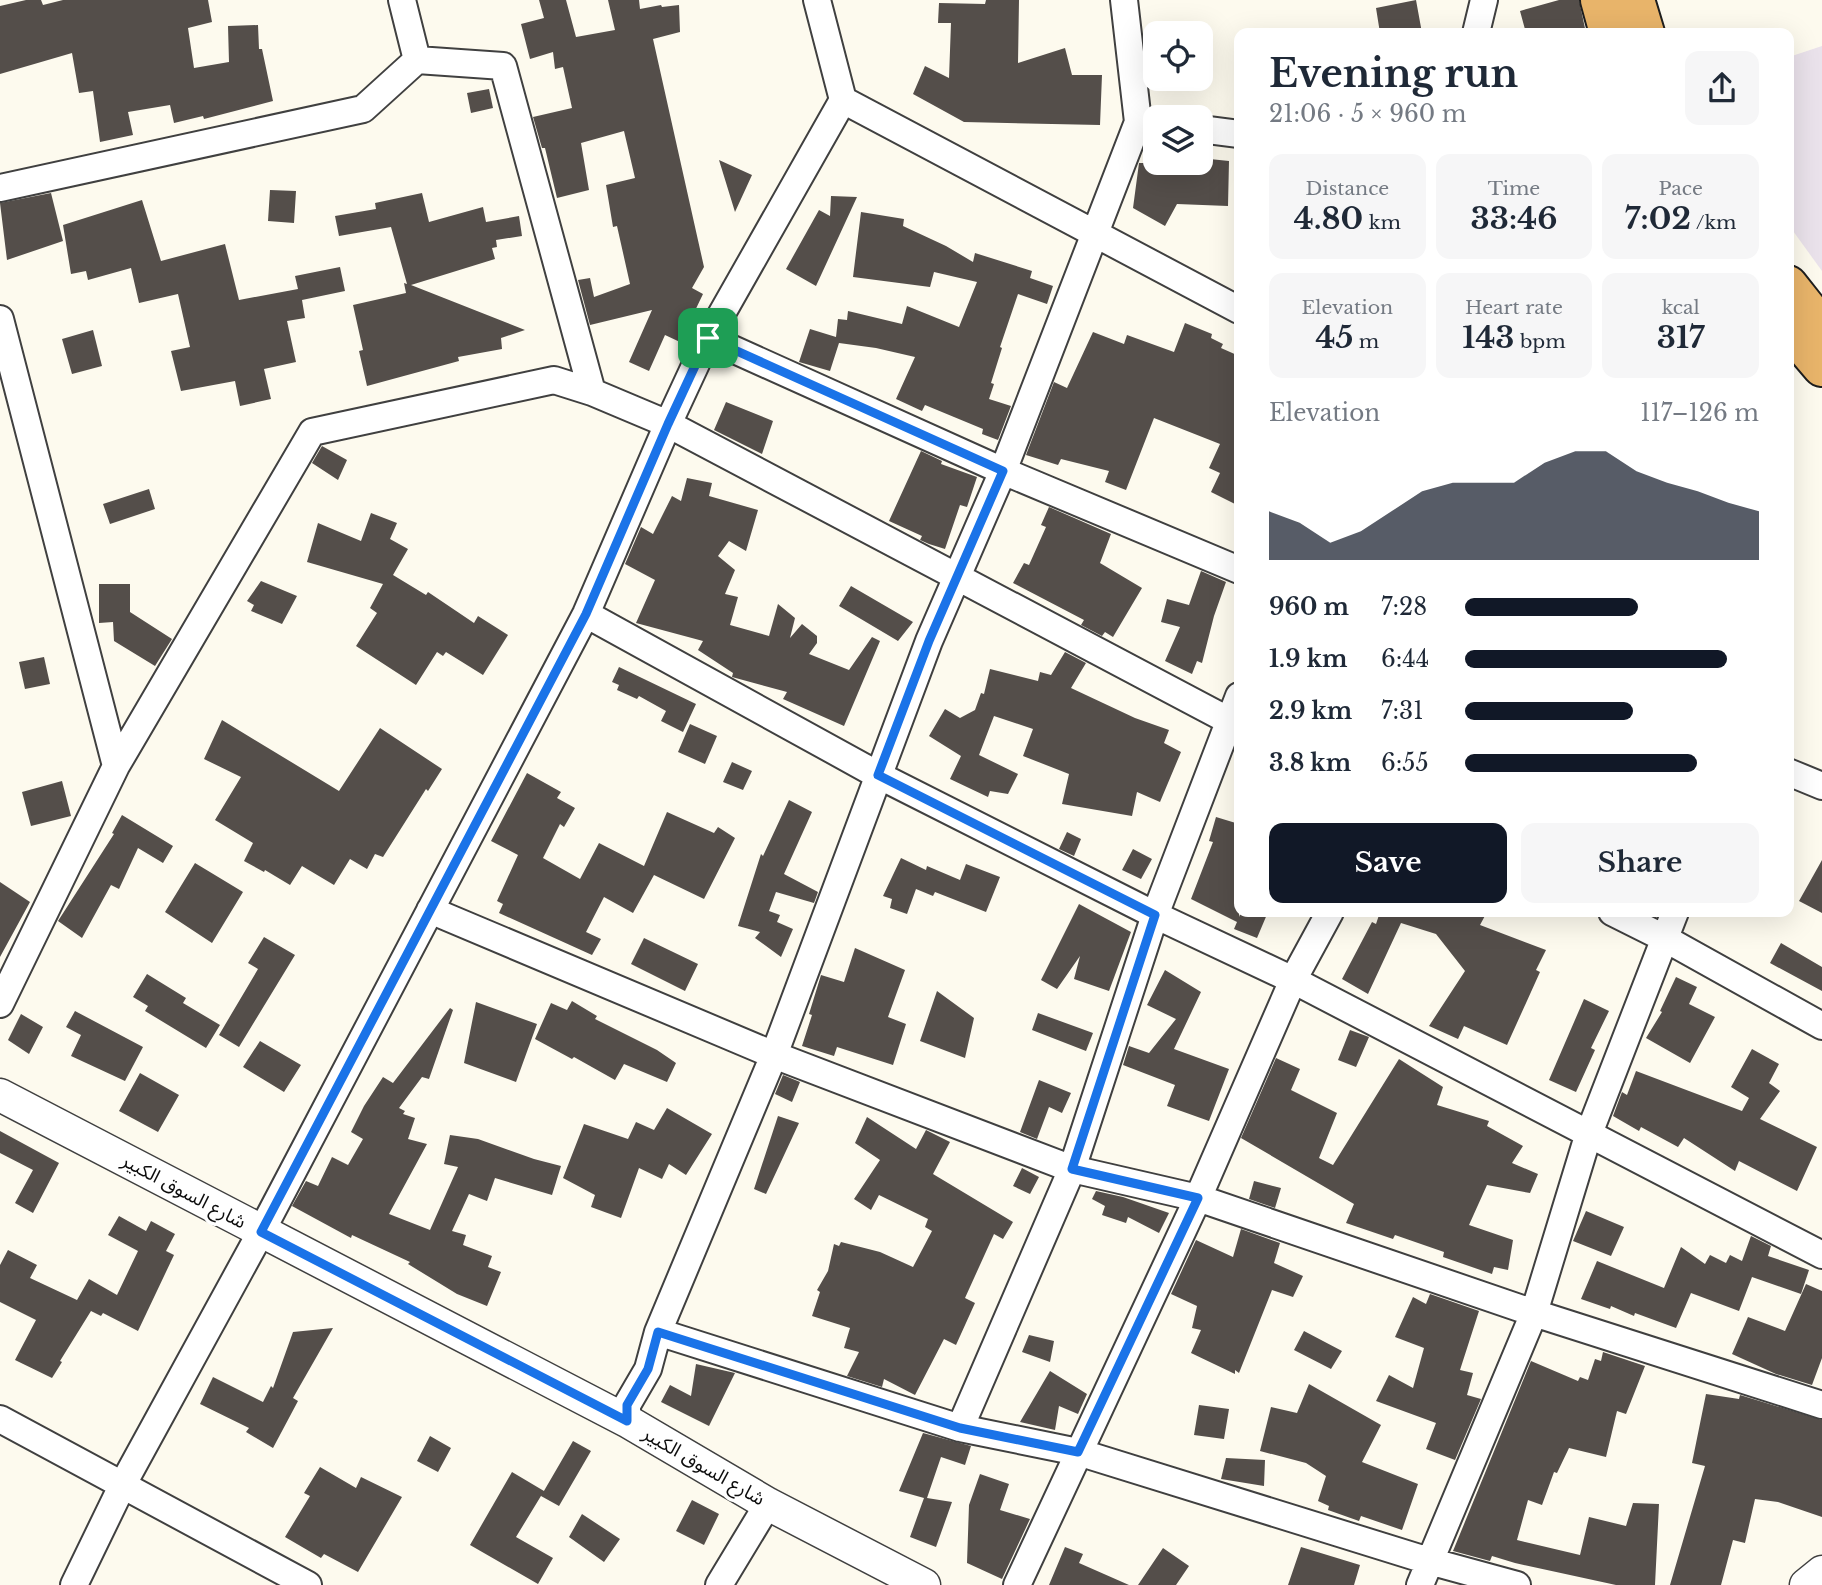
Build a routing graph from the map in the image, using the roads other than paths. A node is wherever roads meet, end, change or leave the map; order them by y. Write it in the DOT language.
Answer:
graph roads {
  1 [pos="402,0"];
  2 [pos="817,0"];
  3 [pos="1124,0"];
  4 [pos="1484,0"];
  5 [pos="1600,0"];
  6 [pos="1635,0"];
  7 [pos="1477,28"];
  8 [pos="1608,28"];
  9 [pos="1643,28"];
  10 [pos="416,61"];
  11 [pos="843,100"];
  12 [pos="1144,105"];
  13 [pos="1143,131"];
  14 [pos="1213,131"];
  15 [pos="1234,133"];
  16 [pos="0,188"];
  17 [pos="1095,233"];
  18 [pos="1794,293"];
  19 [pos="1234,307"];
  20 [pos="0,318"];
  21 [pos="1822,328"];
  22 [pos="1794,334"];
  23 [pos="708,338"];
  24 [pos="1822,367"];
  25 [pos="592,392"];
  26 [pos="668,424"];
  27 [pos="1003,471"];
  28 [pos="1234,568"];
  29 [pos="956,578"];
  30 [pos="586,614"];
  31 [pos="1234,724"];
  32 [pos="116,766"];
  33 [pos="1794,774"];
  34 [pos="878,775"];
  35 [pos="1822,786"];
  36 [pos="430,910"];
  37 [pos="1155,915"];
  38 [pos="1327,917"];
  39 [pos="1622,917"];
  40 [pos="1673,917"];
  41 [pos="1664,938"];
  42 [pos="1293,980"];
  43 [pos="0,1004"];
  44 [pos="1822,1026"];
  45 [pos="774,1055"];
  46 [pos="0,1095"];
  47 [pos="1588,1136"];
  48 [pos="1072,1169"];
  49 [pos="1198,1198"];
  50 [pos="261,1232"];
  51 [pos="1822,1255"];
  52 [pos="1534,1313"];
  53 [pos="658,1332"];
  54 [pos="1822,1405"];
  55 [pos="0,1419"];
  56 [pos="627,1421"];
  57 [pos="960,1428"];
  58 [pos="1078,1452"];
  59 [pos="123,1484"];
  60 [pos="768,1504"];
  61 [pos="1822,1572"];
  62 [pos="1425,1573"];
  63 [pos="911,1582"];
  64 [pos="74,1585"];
  65 [pos="308,1585"];
  66 [pos="719,1585"];
  67 [pos="1017,1585"];
  68 [pos="1517,1585"];
  69 [pos="1806,1585"];
  1 -- 10 [label="street"];
  2 -- 11 [label="street"];
  3 -- 12 [label="street"];
  4 -- 7 [label="street"];
  5 -- 8 [label="highway"];
  6 -- 9 [label="highway"];
  10 -- 16 [label="street"];
  10 -- 25 [label="street"];
  11 -- 17 [label="street"];
  11 -- 23 [label="street"];
  13 -- 17 [label="street"];
  14 -- 15 [label="street"];
  17 -- 19 [label="street"];
  17 -- 27 [label="street"];
  18 -- 21 [label="highway"];
  20 -- 32 [label="street"];
  22 -- 24 [label="highway"];
  23 -- 26 [label="street"];
  23 -- 27 [label="street"];
  25 -- 26 [label="street"];
  25 -- 32 [label="street"];
  26 -- 29 [label="street"];
  26 -- 30 [label="street"];
  27 -- 28 [label="street"];
  27 -- 29 [label="street"];
  29 -- 31 [label="street"];
  29 -- 34 [label="street"];
  30 -- 34 [label="street"];
  30 -- 36 [label="street"];
  31 -- 37 [label="street"];
  32 -- 43 [label="street"];
  33 -- 35 [label="street"];
  34 -- 37 [label="street"];
  34 -- 45 [label="street"];
  36 -- 45 [label="street"];
  36 -- 50 [label="street"];
  37 -- 42 [label="street"];
  37 -- 48 [label="street"];
  38 -- 42 [label="street"];
  39 -- 41 [label="street"];
  40 -- 41 [label="street"];
  41 -- 44 [label="street"];
  41 -- 47 [label="street"];
  42 -- 47 [label="street"];
  42 -- 49 [label="street"];
  45 -- 48 [label="street"];
  45 -- 53 [label="street"];
  46 -- 50 [label="street, شارع السوق الكبير"];
  47 -- 51 [label="street"];
  47 -- 52 [label="street"];
  48 -- 49 [label="street"];
  48 -- 57 [label="street"];
  49 -- 52 [label="street"];
  49 -- 58 [label="street"];
  50 -- 56 [label="street, شارع السوق الكبير"];
  50 -- 59 [label="street"];
  52 -- 54 [label="street"];
  52 -- 62 [label="street"];
  53 -- 56 [label="street"];
  53 -- 57 [label="street"];
  55 -- 59 [label="street"];
  56 -- 60 [label="street, شارع السوق الكبير"];
  57 -- 58 [label="street"];
  58 -- 62 [label="street"];
  58 -- 67 [label="street"];
  59 -- 64 [label="street"];
  59 -- 65 [label="street"];
  60 -- 63 [label="street, شارع السوق الكبير"];
  60 -- 66 [label="street"];
  61 -- 69 [label="street"];
  62 -- 68 [label="street"];
}
